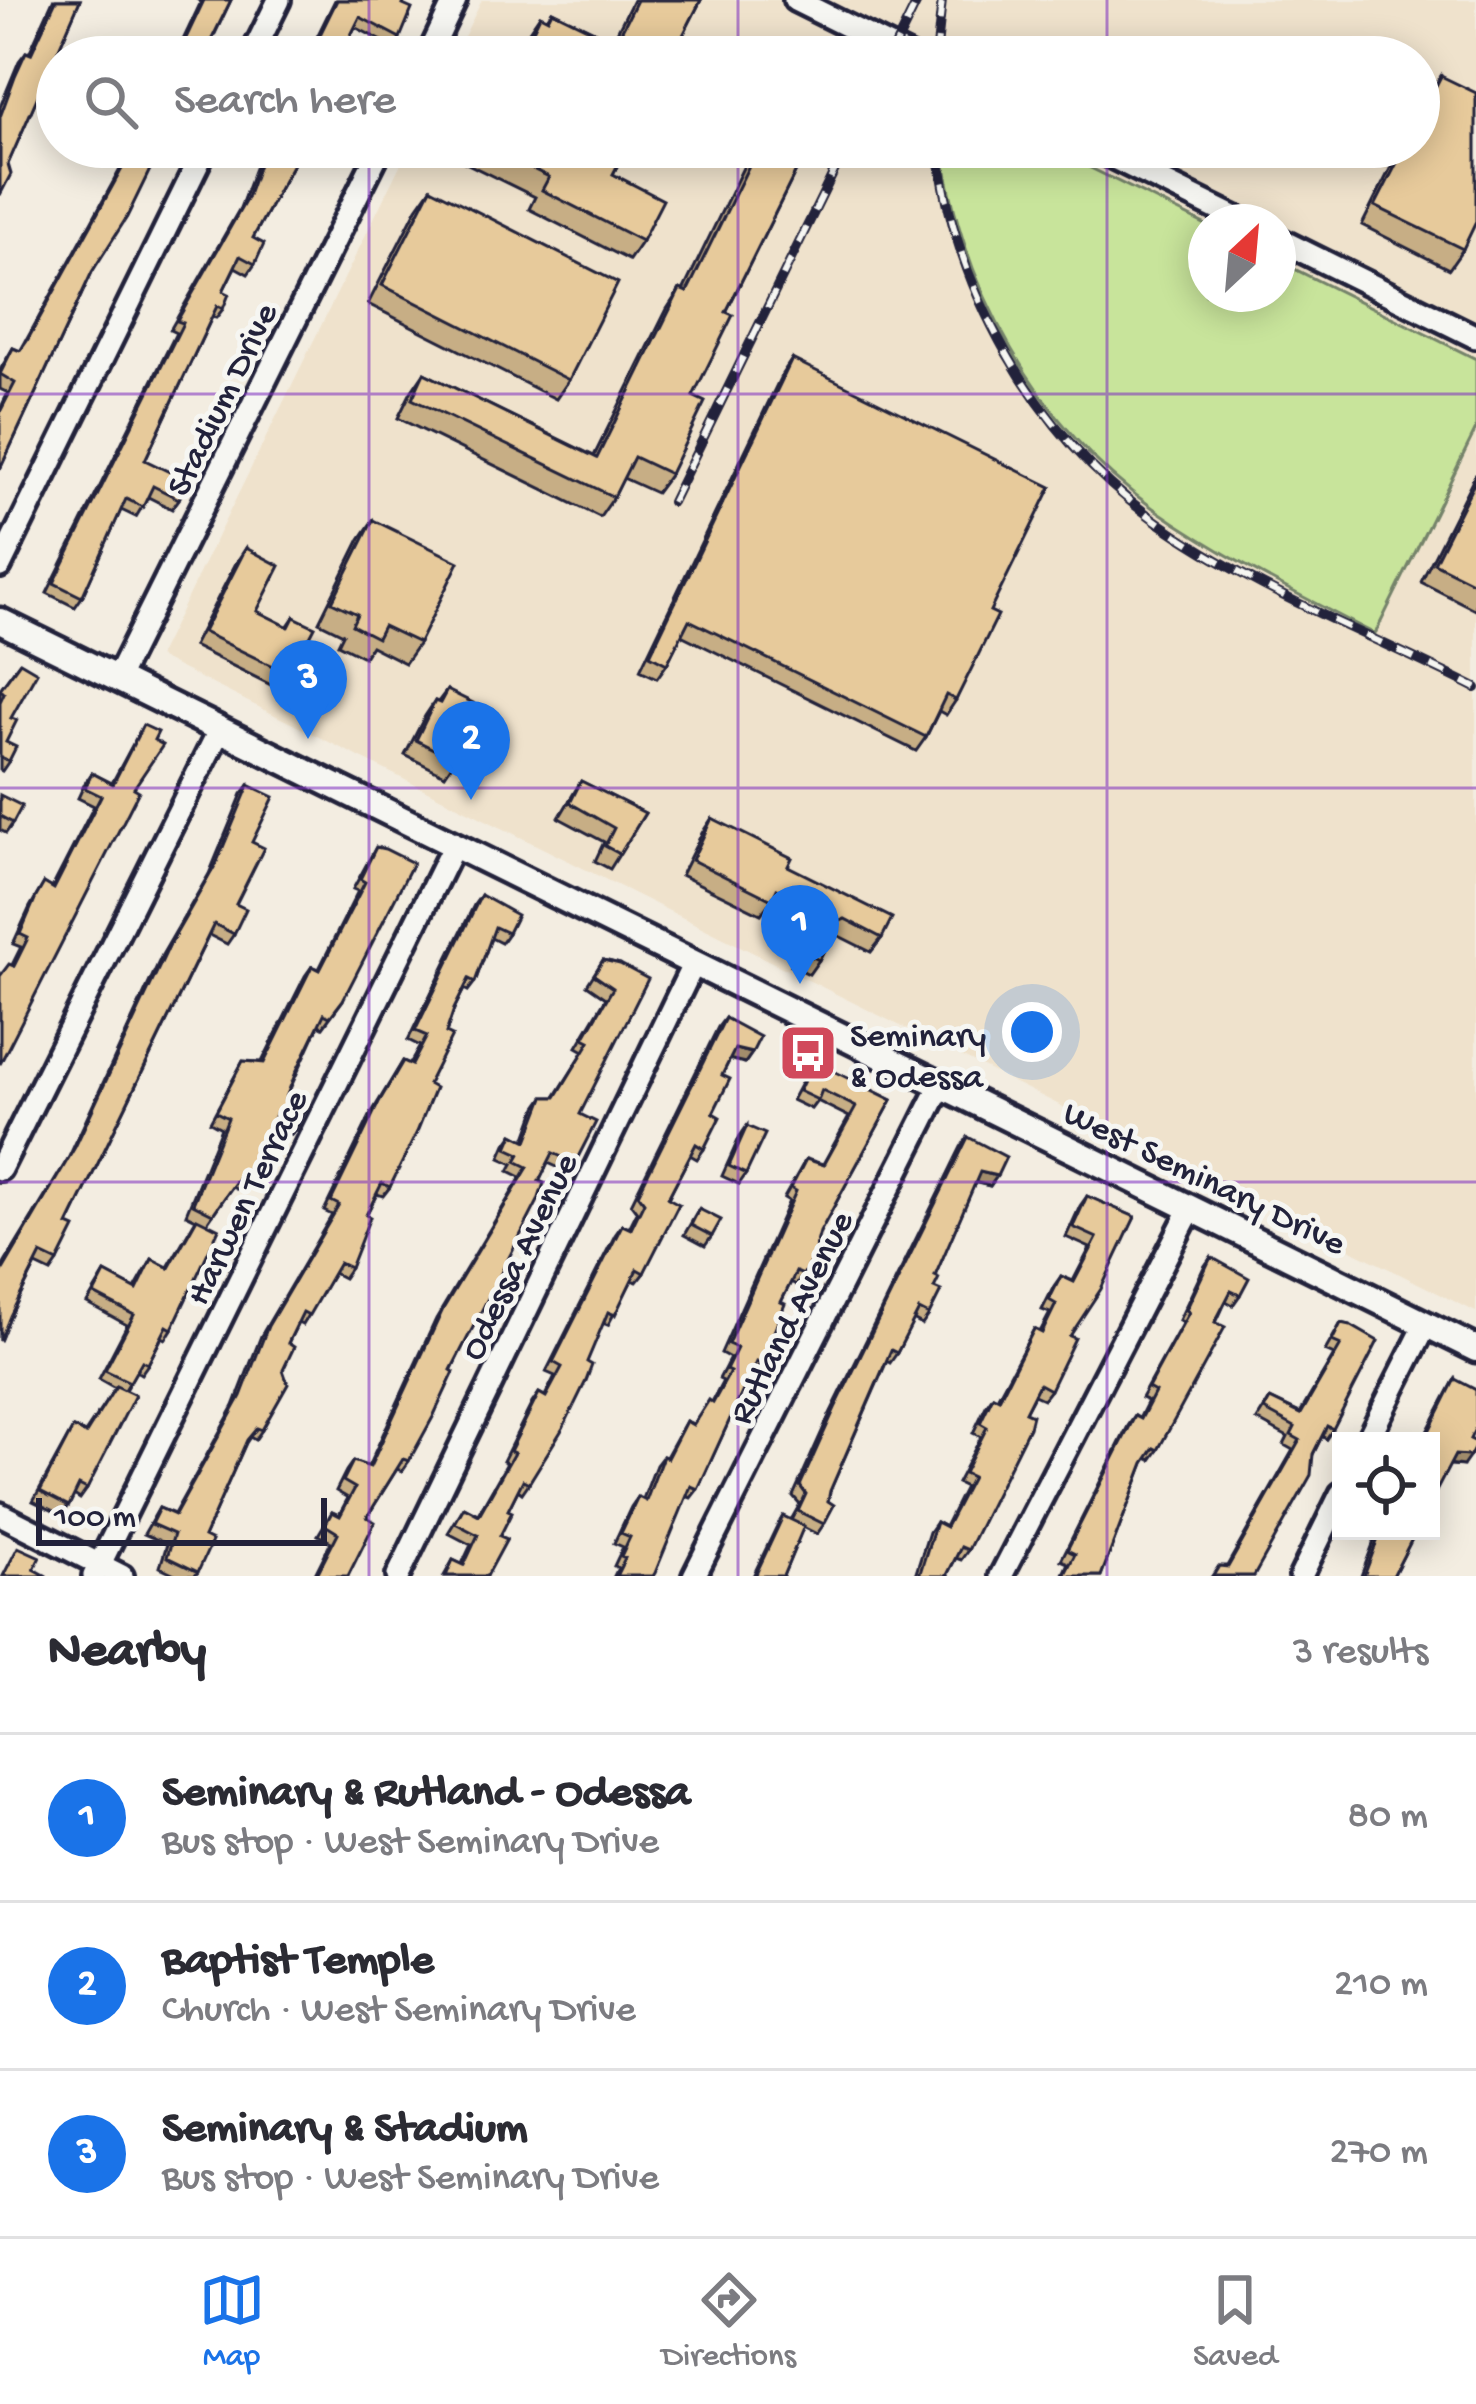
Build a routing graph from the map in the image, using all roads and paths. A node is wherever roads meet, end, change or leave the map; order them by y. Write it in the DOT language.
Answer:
graph roads {
  1 [pos="279,0"];
  2 [pos="455,0"];
  3 [pos="794,0"];
  4 [pos="261,36"];
  5 [pos="438,36"];
  6 [pos="867,36"];
  7 [pos="196,168"];
  8 [pos="371,168"];
  9 [pos="1135,168"];
  10 [pos="1208,204"];
  11 [pos="1296,248"];
  12 [pos="1476,337"];
  13 [pos="0,566"];
  14 [pos="0,621"];
  15 [pos="117,678"];
  16 [pos="220,729"];
  17 [pos="454,845"];
  18 [pos="694,963"];
  19 [pos="941,1085"];
  20 [pos="0,1169"];
  21 [pos="1191,1208"];
  22 [pos="1426,1324"];
  23 [pos="1476,1349"];
  24 [pos="1372,1432"];
  25 [pos="1332,1513"];
  26 [pos="0,1514"];
  27 [pos="97,1570"];
  28 [pos="122,1576"];
  29 [pos="398,1576"];
  30 [pos="694,1576"];
  31 [pos="1001,1576"];
  32 [pos="1301,1576"];
  1 -- 4 [label="street"];
  2 -- 5 [label="street"];
  3 -- 6 [label="street"];
  7 -- 13 [label="street"];
  8 -- 15 [label="street, Stadium Drive"];
  9 -- 10 [label="street"];
  11 -- 12 [label="street"];
  14 -- 15 [label="main road, West Seminary Drive"];
  15 -- 16 [label="main road, West Seminary Drive"];
  16 -- 17 [label="main road, West Seminary Drive"];
  16 -- 20 [label="street"];
  17 -- 18 [label="main road, West Seminary Drive"];
  17 -- 27 [label="street, Harwen Terrace"];
  18 -- 19 [label="main road, West Seminary Drive"];
  18 -- 29 [label="street, Odessa Avenue"];
  19 -- 21 [label="main road, West Seminary Drive"];
  19 -- 30 [label="street, Rutland Avenue"];
  21 -- 22 [label="main road, West Seminary Drive"];
  21 -- 31 [label="street"];
  22 -- 23 [label="main road, West Seminary Drive"];
  22 -- 24 [label="street"];
  25 -- 32 [label="street"];
  26 -- 27 [label="street"];
  27 -- 28 [label="street"];
}
